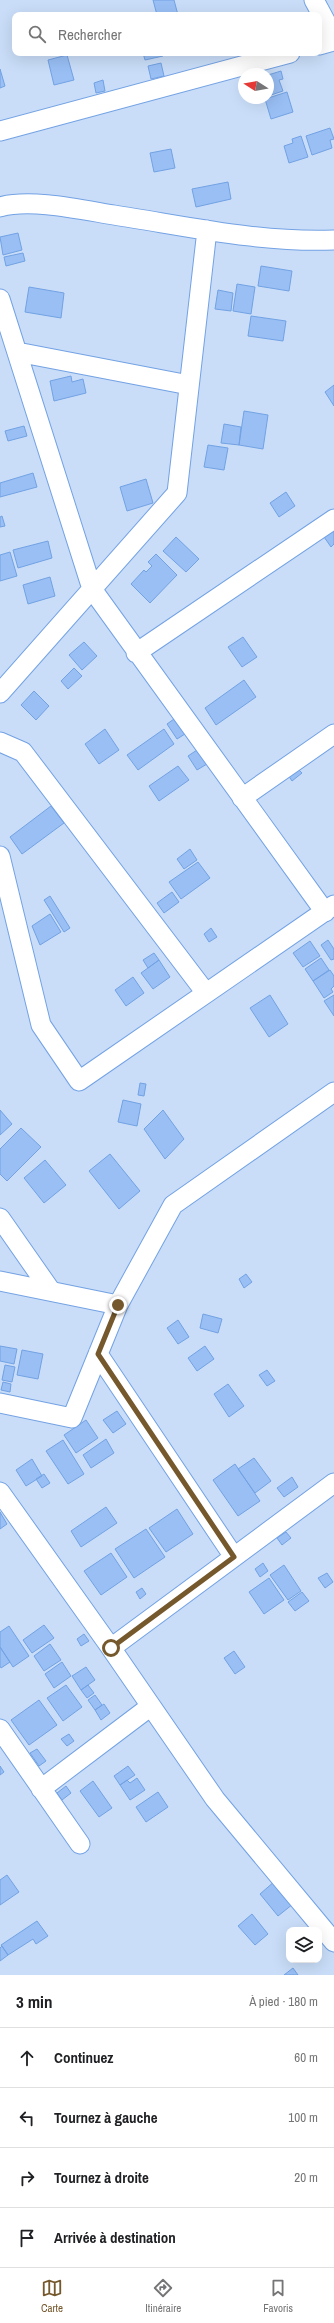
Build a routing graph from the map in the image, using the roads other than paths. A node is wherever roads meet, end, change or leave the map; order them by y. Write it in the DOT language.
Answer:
graph roads {
  1 [pos="314,0"];
  2 [pos="320,12"];
  3 [pos="322,15"];
  4 [pos="334,37"];
  5 [pos="334,41"];
  6 [pos="322,44"];
  7 [pos="279,56"];
  8 [pos="0,131"];
  9 [pos="0,207"];
  10 [pos="207,230"];
  11 [pos="334,240"];
  12 [pos="0,299"];
  13 [pos="17,352"];
  14 [pos="189,385"];
  15 [pos="334,519"];
  16 [pos="92,589"];
  17 [pos="136,653"];
  18 [pos="0,693"];
  19 [pos="334,734"];
  20 [pos="0,742"];
  21 [pos="242,798"];
  22 [pos="0,856"];
  23 [pos="329,908"];
  24 [pos="206,993"];
  25 [pos="334,1092"];
  26 [pos="0,1218"];
  27 [pos="0,1281"];
  28 [pos="51,1291"];
  29 [pos="118,1305"];
  30 [pos="98,1354"];
  31 [pos="0,1403"];
  32 [pos="334,1483"];
  33 [pos="0,1492"];
  34 [pos="234,1557"];
  35 [pos="111,1648"];
  36 [pos="151,1706"];
  37 [pos="0,1729"];
  38 [pos="41,1788"];
  39 [pos="80,1844"];
  40 [pos="334,1942"];
  1 -- 2 [label="street"];
  3 -- 4 [label="street"];
  5 -- 6 [label="street"];
  7 -- 8 [label="street"];
  9 -- 10 [label="street"];
  10 -- 11 [label="street"];
  10 -- 14 [label="street"];
  12 -- 13 [label="street"];
  13 -- 14 [label="street"];
  13 -- 16 [label="street"];
  14 -- 16 [label="street"];
  15 -- 17 [label="street"];
  16 -- 17 [label="street"];
  16 -- 18 [label="street"];
  17 -- 21 [label="street"];
  19 -- 21 [label="street"];
  20 -- 24 [label="street"];
  21 -- 23 [label="street"];
  22 -- 24 [label="street"];
  23 -- 24 [label="street"];
  25 -- 29 [label="street"];
  26 -- 28 [label="street"];
  27 -- 28 [label="street"];
  28 -- 29 [label="street"];
  29 -- 30 [label="street"];
  30 -- 31 [label="street"];
  30 -- 34 [label="street"];
  32 -- 34 [label="street"];
  33 -- 35 [label="street"];
  34 -- 35 [label="street"];
  35 -- 36 [label="street"];
  36 -- 38 [label="street"];
  36 -- 40 [label="street"];
  37 -- 38 [label="street"];
  38 -- 39 [label="street"];
}
